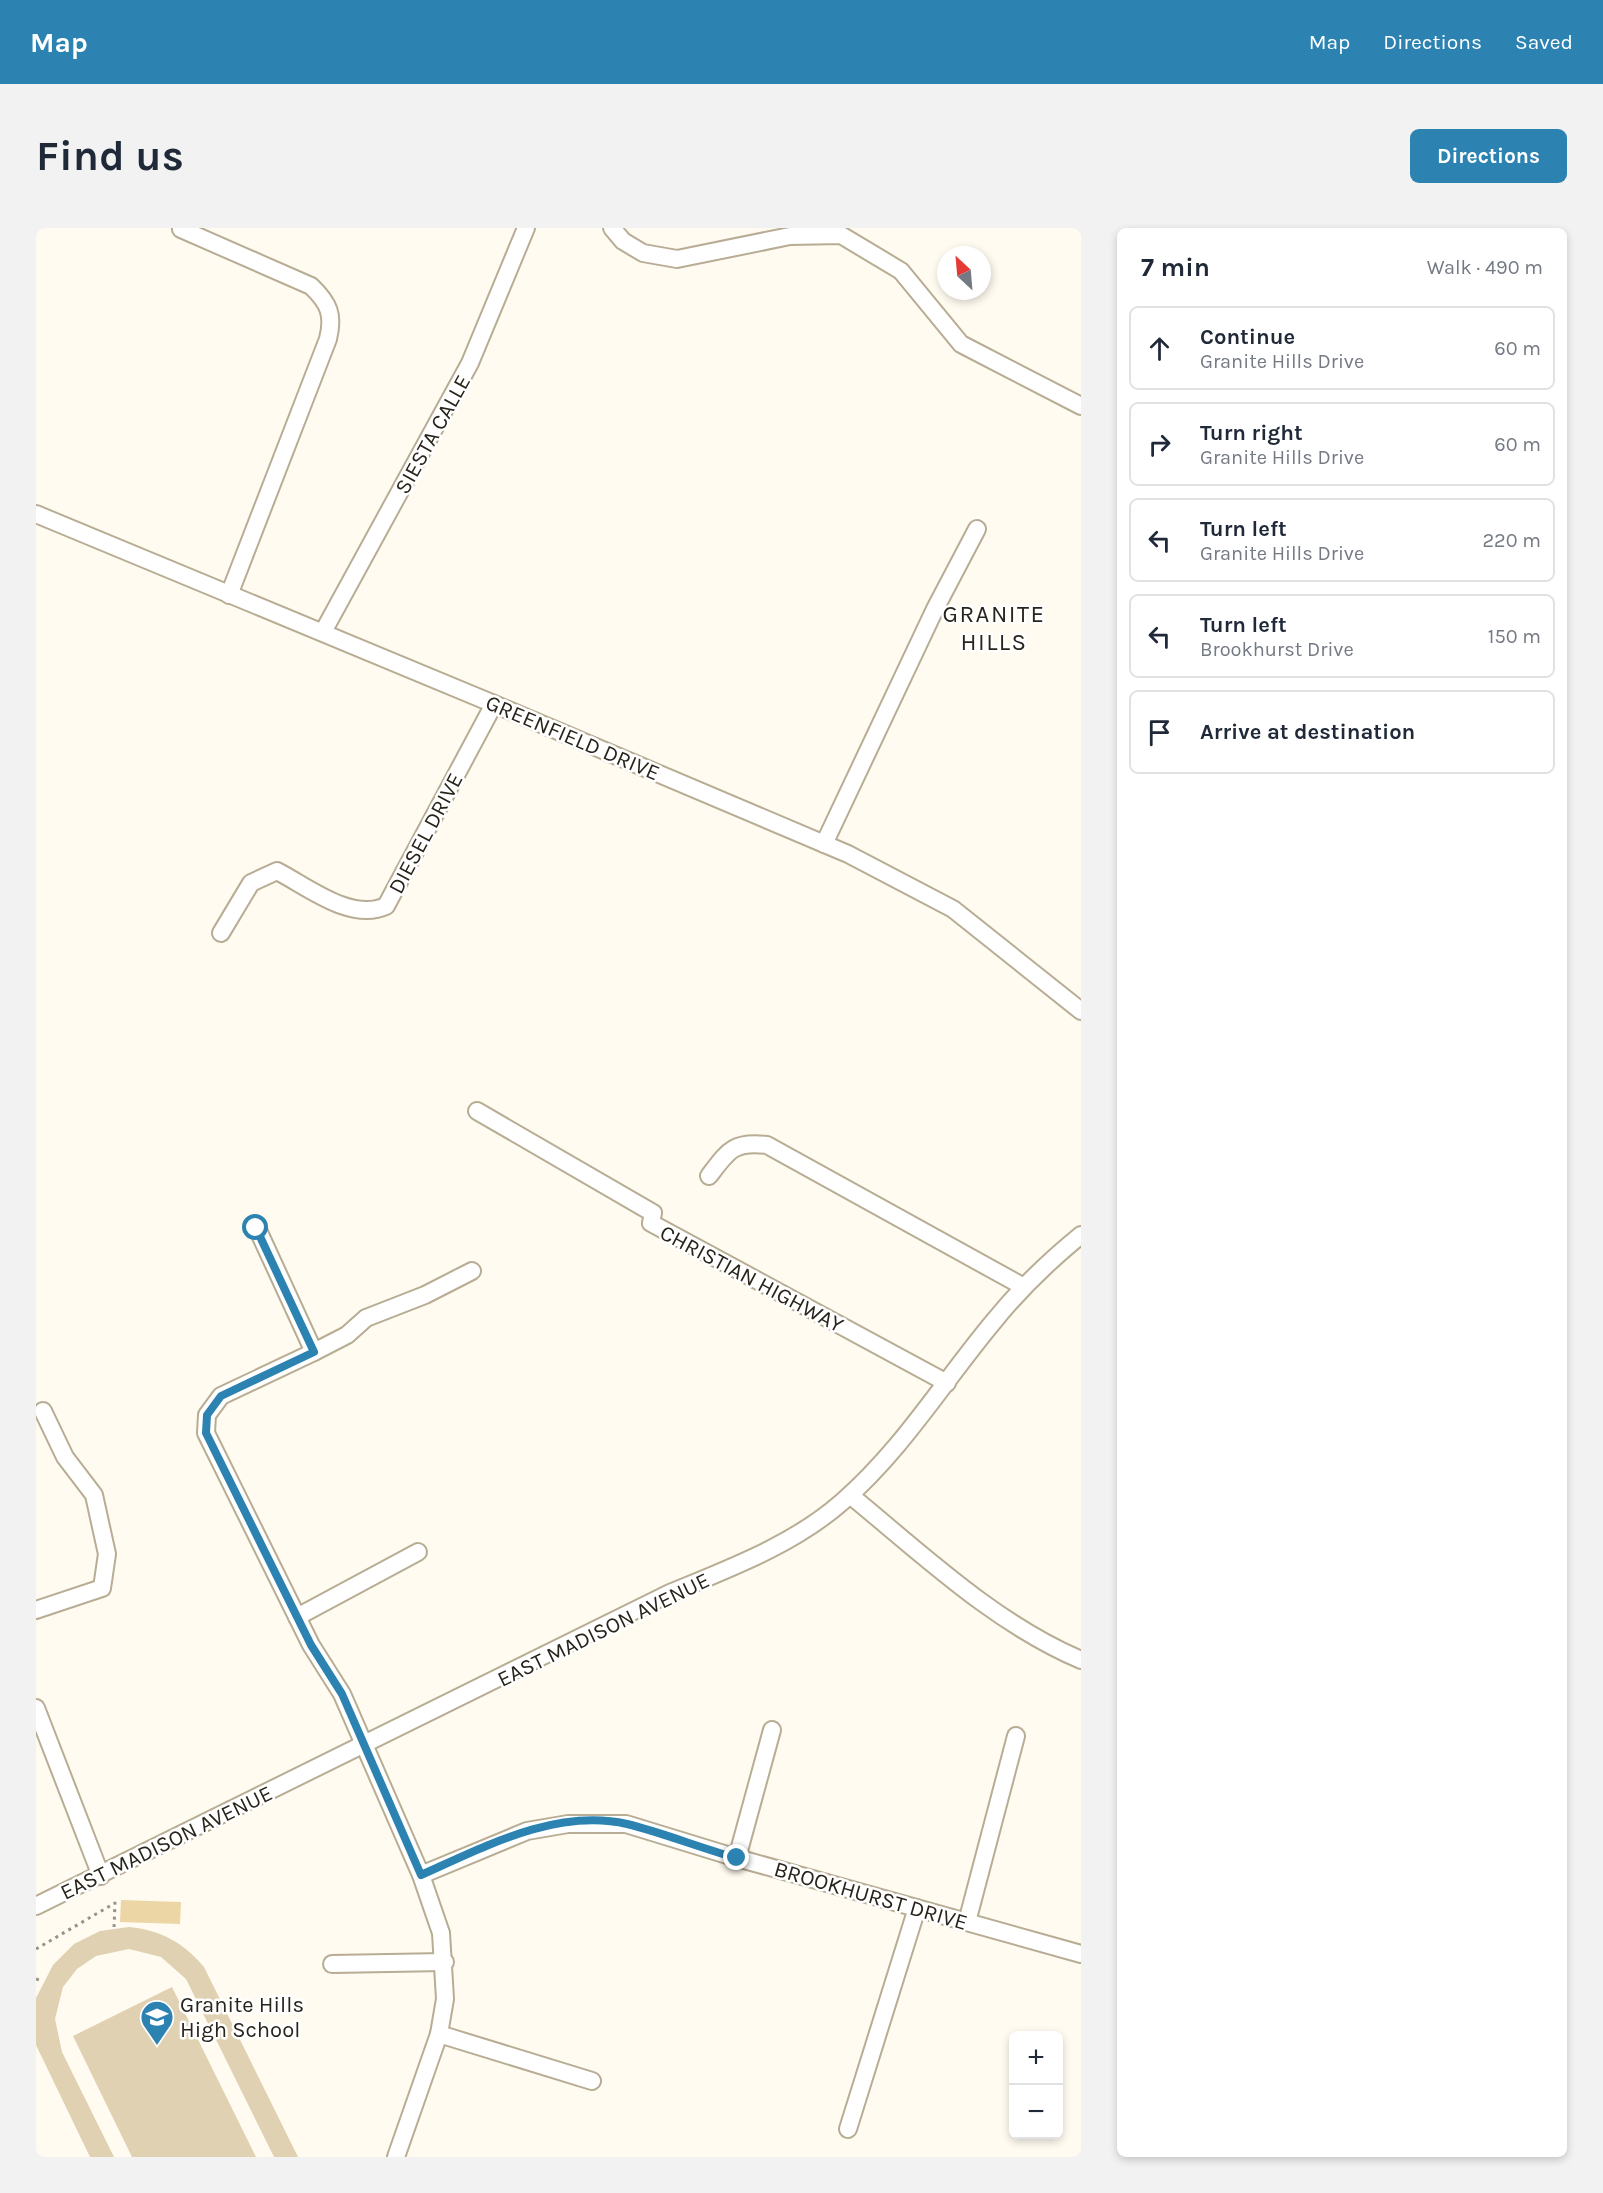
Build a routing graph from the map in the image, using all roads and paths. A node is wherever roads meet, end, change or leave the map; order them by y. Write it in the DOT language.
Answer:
graph roads {
  1 [pos="526,228"];
  2 [pos="612,228"];
  3 [pos="181,229"];
  4 [pos="1081,406"];
  5 [pos="36,514"];
  6 [pos="977,529"];
  7 [pos="229,595"];
  8 [pos="323,632"];
  9 [pos="494,704"];
  10 [pos="824,844"];
  11 [pos="221,933"];
  12 [pos="1081,1011"];
  13 [pos="477,1111"];
  14 [pos="709,1176"];
  15 [pos="256,1228"];
  16 [pos="1081,1235"];
  17 [pos="472,1271"];
  18 [pos="1024,1287"];
  19 [pos="314,1352"];
  20 [pos="947,1383"];
  21 [pos="43,1411"];
  22 [pos="850,1495"];
  23 [pos="418,1552"];
  24 [pos="36,1610"];
  25 [pos="297,1617"];
  26 [pos="1081,1660"];
  27 [pos="36,1708"];
  28 [pos="772,1730"];
  29 [pos="1016,1736"];
  30 [pos="366,1745"];
  31 [pos="737,1858"];
  32 [pos="421,1875"];
  33 [pos="101,1876"];
  34 [pos="36,1906"];
  35 [pos="917,1908"];
  36 [pos="967,1922"];
  37 [pos="114,1928"];
  38 [pos="36,1949"];
  39 [pos="1081,1953"];
  40 [pos="445,1962"];
  41 [pos="332,1964"];
  42 [pos="36,1979"];
  43 [pos="43,1981"];
  44 [pos="439,2034"];
  45 [pos="592,2081"];
  46 [pos="848,2129"];
  47 [pos="396,2157"];
  1 -- 8 [label="street, SIESTA CALLE"];
  2 -- 4 [label="street"];
  3 -- 7 [label="street"];
  5 -- 7 [label="street, GREENFIELD DRIVE"];
  6 -- 10 [label="street"];
  7 -- 8 [label="street, GREENFIELD DRIVE"];
  8 -- 9 [label="street, GREENFIELD DRIVE"];
  9 -- 10 [label="street, GREENFIELD DRIVE"];
  9 -- 11 [label="street, DIESEL DRIVE"];
  10 -- 12 [label="street, GREENFIELD DRIVE"];
  13 -- 20 [label="street, CHRISTIAN HIGHWAY"];
  14 -- 18 [label="street"];
  15 -- 19 [label="street"];
  16 -- 18 [label="street, EAST MADISON AVENUE"];
  17 -- 19 [label="street"];
  18 -- 20 [label="street, EAST MADISON AVENUE"];
  19 -- 25 [label="street"];
  20 -- 22 [label="street, EAST MADISON AVENUE"];
  21 -- 24 [label="street"];
  22 -- 26 [label="street"];
  22 -- 30 [label="street, EAST MADISON AVENUE"];
  23 -- 25 [label="street"];
  25 -- 30 [label="street"];
  27 -- 33 [label="street"];
  28 -- 31 [label="street"];
  29 -- 36 [label="street"];
  30 -- 32 [label="street"];
  30 -- 33 [label="street, EAST MADISON AVENUE"];
  31 -- 32 [label="street, BROOKHURST DRIVE"];
  31 -- 35 [label="street, BROOKHURST DRIVE"];
  32 -- 40 [label="street"];
  33 -- 34 [label="street, EAST MADISON AVENUE"];
  35 -- 36 [label="street, BROOKHURST DRIVE"];
  35 -- 46 [label="street"];
  36 -- 39 [label="street, BROOKHURST DRIVE"];
  37 -- 38 [label="path"];
  40 -- 41 [label="street"];
  40 -- 44 [label="street"];
  42 -- 43 [label="path"];
  44 -- 45 [label="street"];
  44 -- 47 [label="street"];
}
